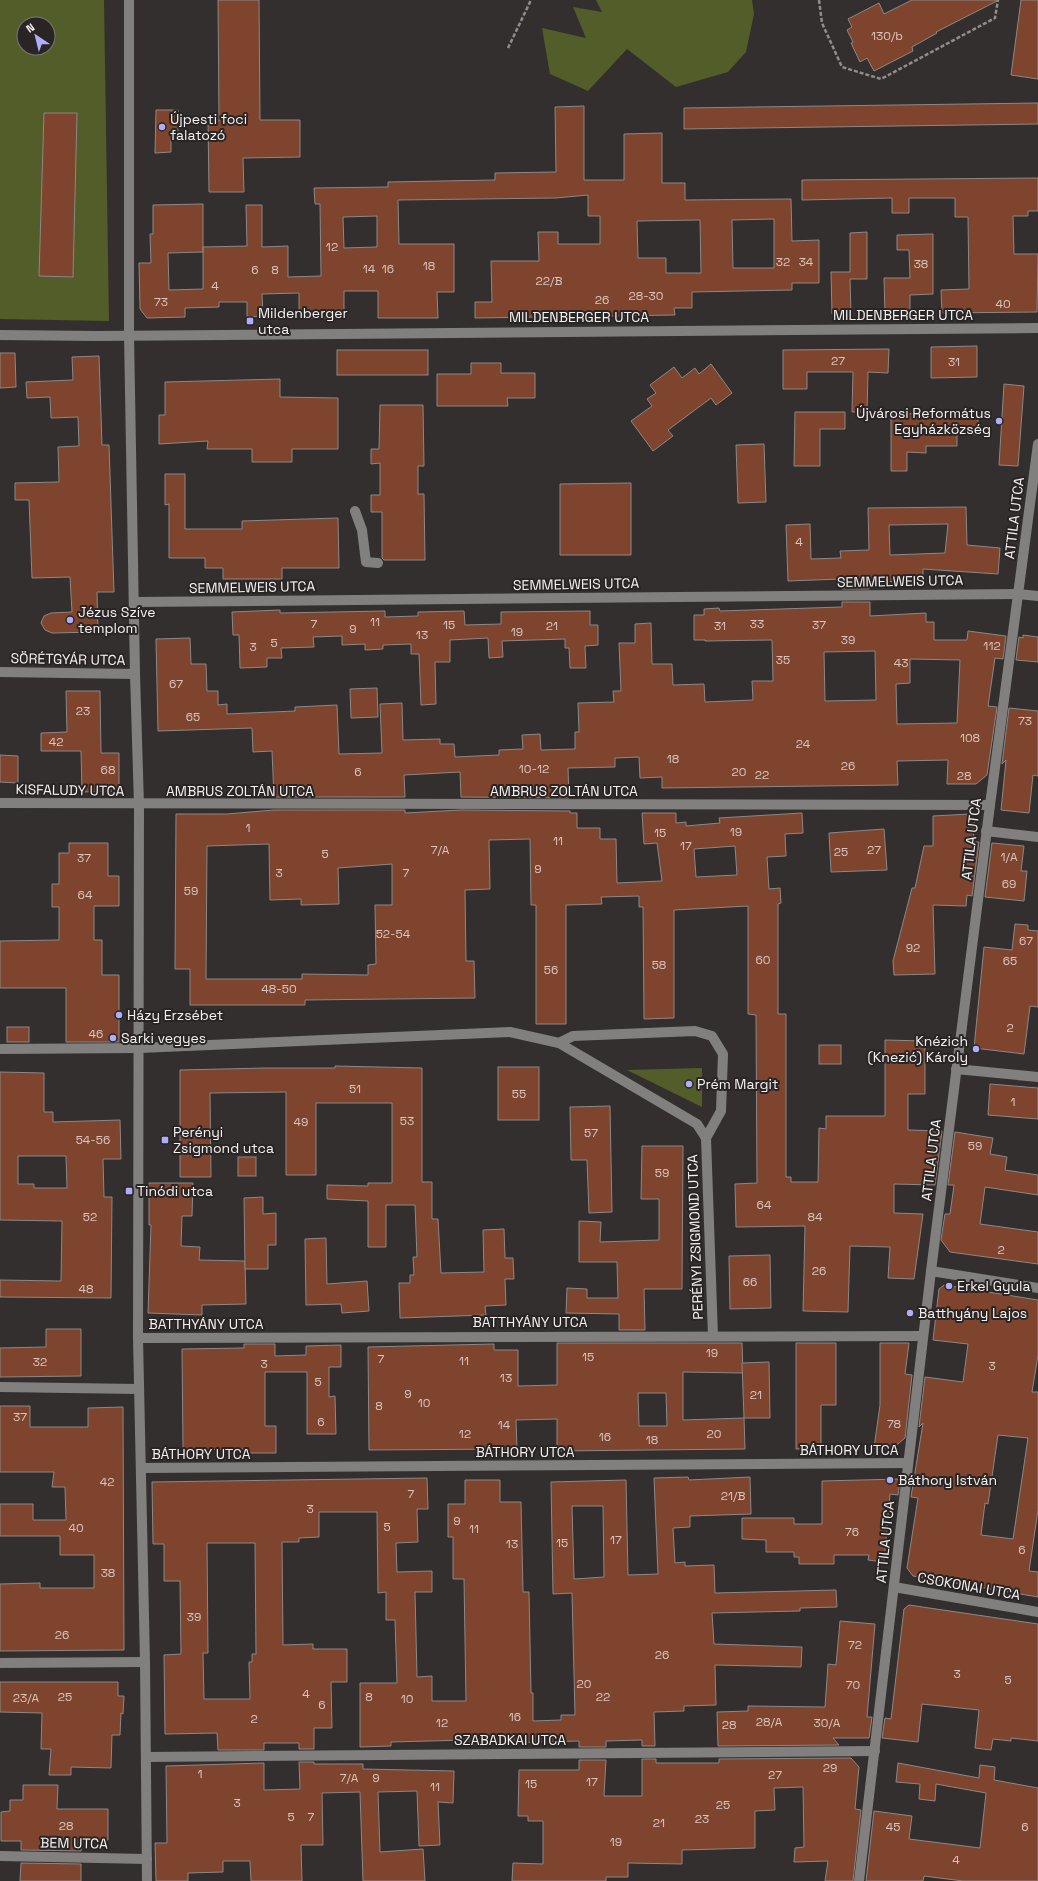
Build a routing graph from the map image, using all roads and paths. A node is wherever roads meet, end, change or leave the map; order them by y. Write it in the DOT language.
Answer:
graph roads {
  1 [pos="129,0"];
  2 [pos="531,0"];
  3 [pos="819,0"];
  4 [pos="998,0"];
  5 [pos="508,48"];
  6 [pos="1038,328"];
  7 [pos="0,335"];
  8 [pos="129,335"];
  9 [pos="1038,444"];
  10 [pos="355,511"];
  11 [pos="378,563"];
  12 [pos="1018,594"];
  13 [pos="1038,596"];
  14 [pos="134,602"];
  15 [pos="0,672"];
  16 [pos="135,674"];
  17 [pos="0,803"];
  18 [pos="139,805"];
  19 [pos="990,805"];
  20 [pos="986,831"];
  21 [pos="1038,836"];
  22 [pos="558,1043"];
  23 [pos="0,1048"];
  24 [pos="140,1048"];
  25 [pos="956,1070"];
  26 [pos="1038,1077"];
  27 [pos="706,1138"];
  28 [pos="931,1271"];
  29 [pos="1038,1288"];
  30 [pos="712,1336"];
  31 [pos="923,1336"];
  32 [pos="138,1338"];
  33 [pos="0,1387"];
  34 [pos="138,1389"];
  35 [pos="908,1464"];
  36 [pos="141,1468"];
  37 [pos="894,1587"];
  38 [pos="1038,1612"];
  39 [pos="145,1662"];
  40 [pos="0,1664"];
  41 [pos="875,1751"];
  42 [pos="146,1757"];
  43 [pos="0,1856"];
  44 [pos="147,1859"];
  45 [pos="147,1881"];
  46 [pos="859,1881"];
  1 -- 8 [label="street"];
  2 -- 5 [label="path"];
  3 -- 4 [label="path"];
  6 -- 8 [label="street, MILDENBERGER UTCA"];
  7 -- 8 [label="street, MILDENBERGER UTCA"];
  8 -- 14 [label="street"];
  9 -- 12 [label="street, ATTILA UTCA"];
  10 -- 11 [label="street"];
  12 -- 13 [label="street, SEMMELWEIS UTCA"];
  12 -- 14 [label="street, SEMMELWEIS UTCA"];
  12 -- 19 [label="street, ATTILA UTCA"];
  14 -- 16 [label="street"];
  15 -- 16 [label="street, SÖRÉTGYÁR UTCA"];
  16 -- 18 [label="street"];
  17 -- 18 [label="street, KISFALUDY UTCA"];
  18 -- 19 [label="street, AMBRUS ZOLTÁN UTCA"];
  18 -- 24 [label="street"];
  19 -- 20 [label="street, ATTILA UTCA"];
  20 -- 21 [label="street"];
  20 -- 25 [label="street, ATTILA UTCA"];
  22 -- 24 [label="street, PERÉNYI ZSIGMOND UTCA"];
  22 -- 27 [label="street, PERÉNYI ZSIGMOND UTCA"];
  22 -- 27 [label="street, PERÉNYI ZSIGMOND UTCA"];
  23 -- 24 [label="street, PERÉNYI ZSIGMOND UTCA"];
  24 -- 32 [label="street"];
  25 -- 26 [label="street"];
  25 -- 28 [label="street, ATTILA UTCA"];
  27 -- 30 [label="street, PERÉNYI ZSIGMOND UTCA"];
  28 -- 29 [label="street"];
  28 -- 31 [label="street, ATTILA UTCA"];
  30 -- 31 [label="street, BATTHYÁNY UTCA"];
  30 -- 32 [label="street, BATTHYÁNY UTCA"];
  31 -- 35 [label="street, ATTILA UTCA"];
  32 -- 34 [label="street"];
  33 -- 34 [label="street"];
  34 -- 36 [label="street"];
  35 -- 36 [label="street, BÁTHORY UTCA"];
  35 -- 37 [label="street, ATTILA UTCA"];
  36 -- 39 [label="street"];
  37 -- 38 [label="street, CSOKONAI UTCA"];
  37 -- 41 [label="street, ATTILA UTCA"];
  39 -- 40 [label="street"];
  39 -- 42 [label="street"];
  41 -- 42 [label="street, SZABADKAI UTCA"];
  41 -- 46 [label="street, ATTILA UTCA"];
  42 -- 44 [label="street"];
  43 -- 44 [label="street, BEM UTCA"];
  44 -- 45 [label="street"];
}
